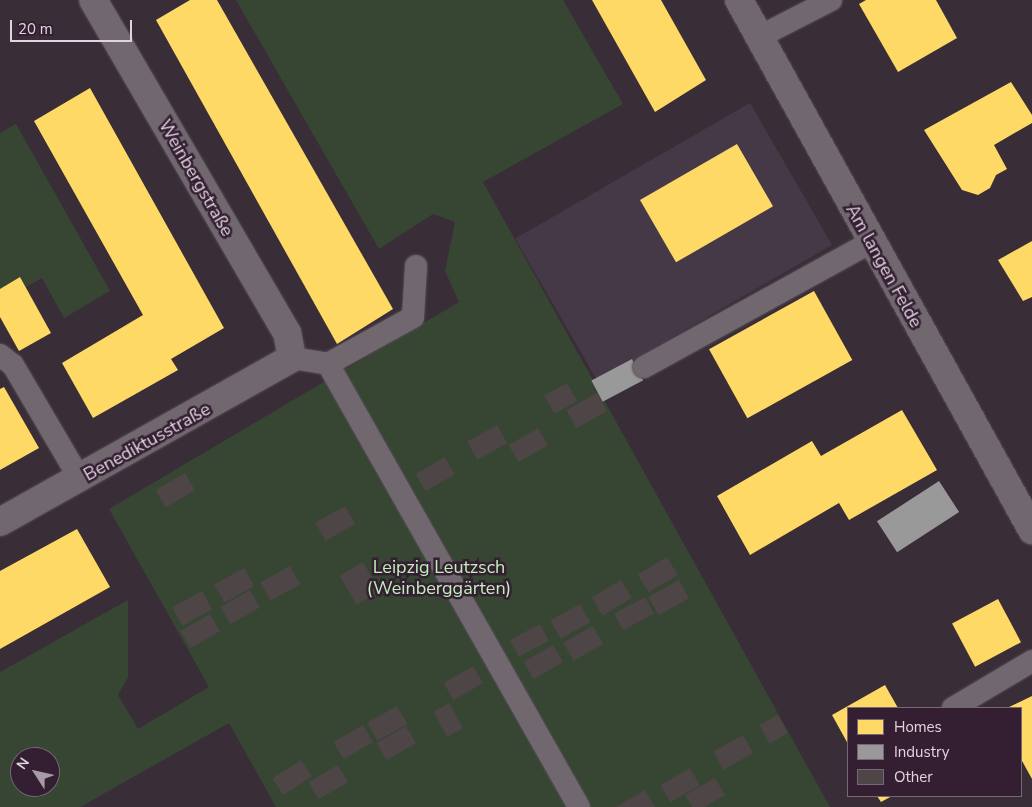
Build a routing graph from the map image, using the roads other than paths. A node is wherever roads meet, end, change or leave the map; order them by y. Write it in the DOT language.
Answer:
graph roads {
  1 [pos="93,0"];
  2 [pos="739,0"];
  3 [pos="831,0"];
  4 [pos="759,37"];
  5 [pos="871,242"];
  6 [pos="416,266"];
  7 [pos="0,355"];
  8 [pos="292,358"];
  9 [pos="328,364"];
  10 [pos="644,367"];
  11 [pos="80,479"];
  12 [pos="0,522"];
  13 [pos="1032,530"];
  14 [pos="1032,662"];
  15 [pos="955,707"];
  16 [pos="579,807"];
  1 -- 8 [label="street, Weinbergstraße"];
  2 -- 4 [label="street, Am langen Felde"];
  3 -- 4 [label="lane"];
  4 -- 5 [label="street, Am langen Felde"];
  5 -- 10 [label="lane"];
  5 -- 13 [label="street, Am langen Felde"];
  6 -- 9 [label="lane"];
  7 -- 11 [label="lane"];
  8 -- 9 [label="lane"];
  8 -- 11 [label="street, Benediktusstraße"];
  9 -- 16 [label="lane"];
  11 -- 12 [label="street, Benediktusstraße"];
  14 -- 15 [label="lane"];
}
